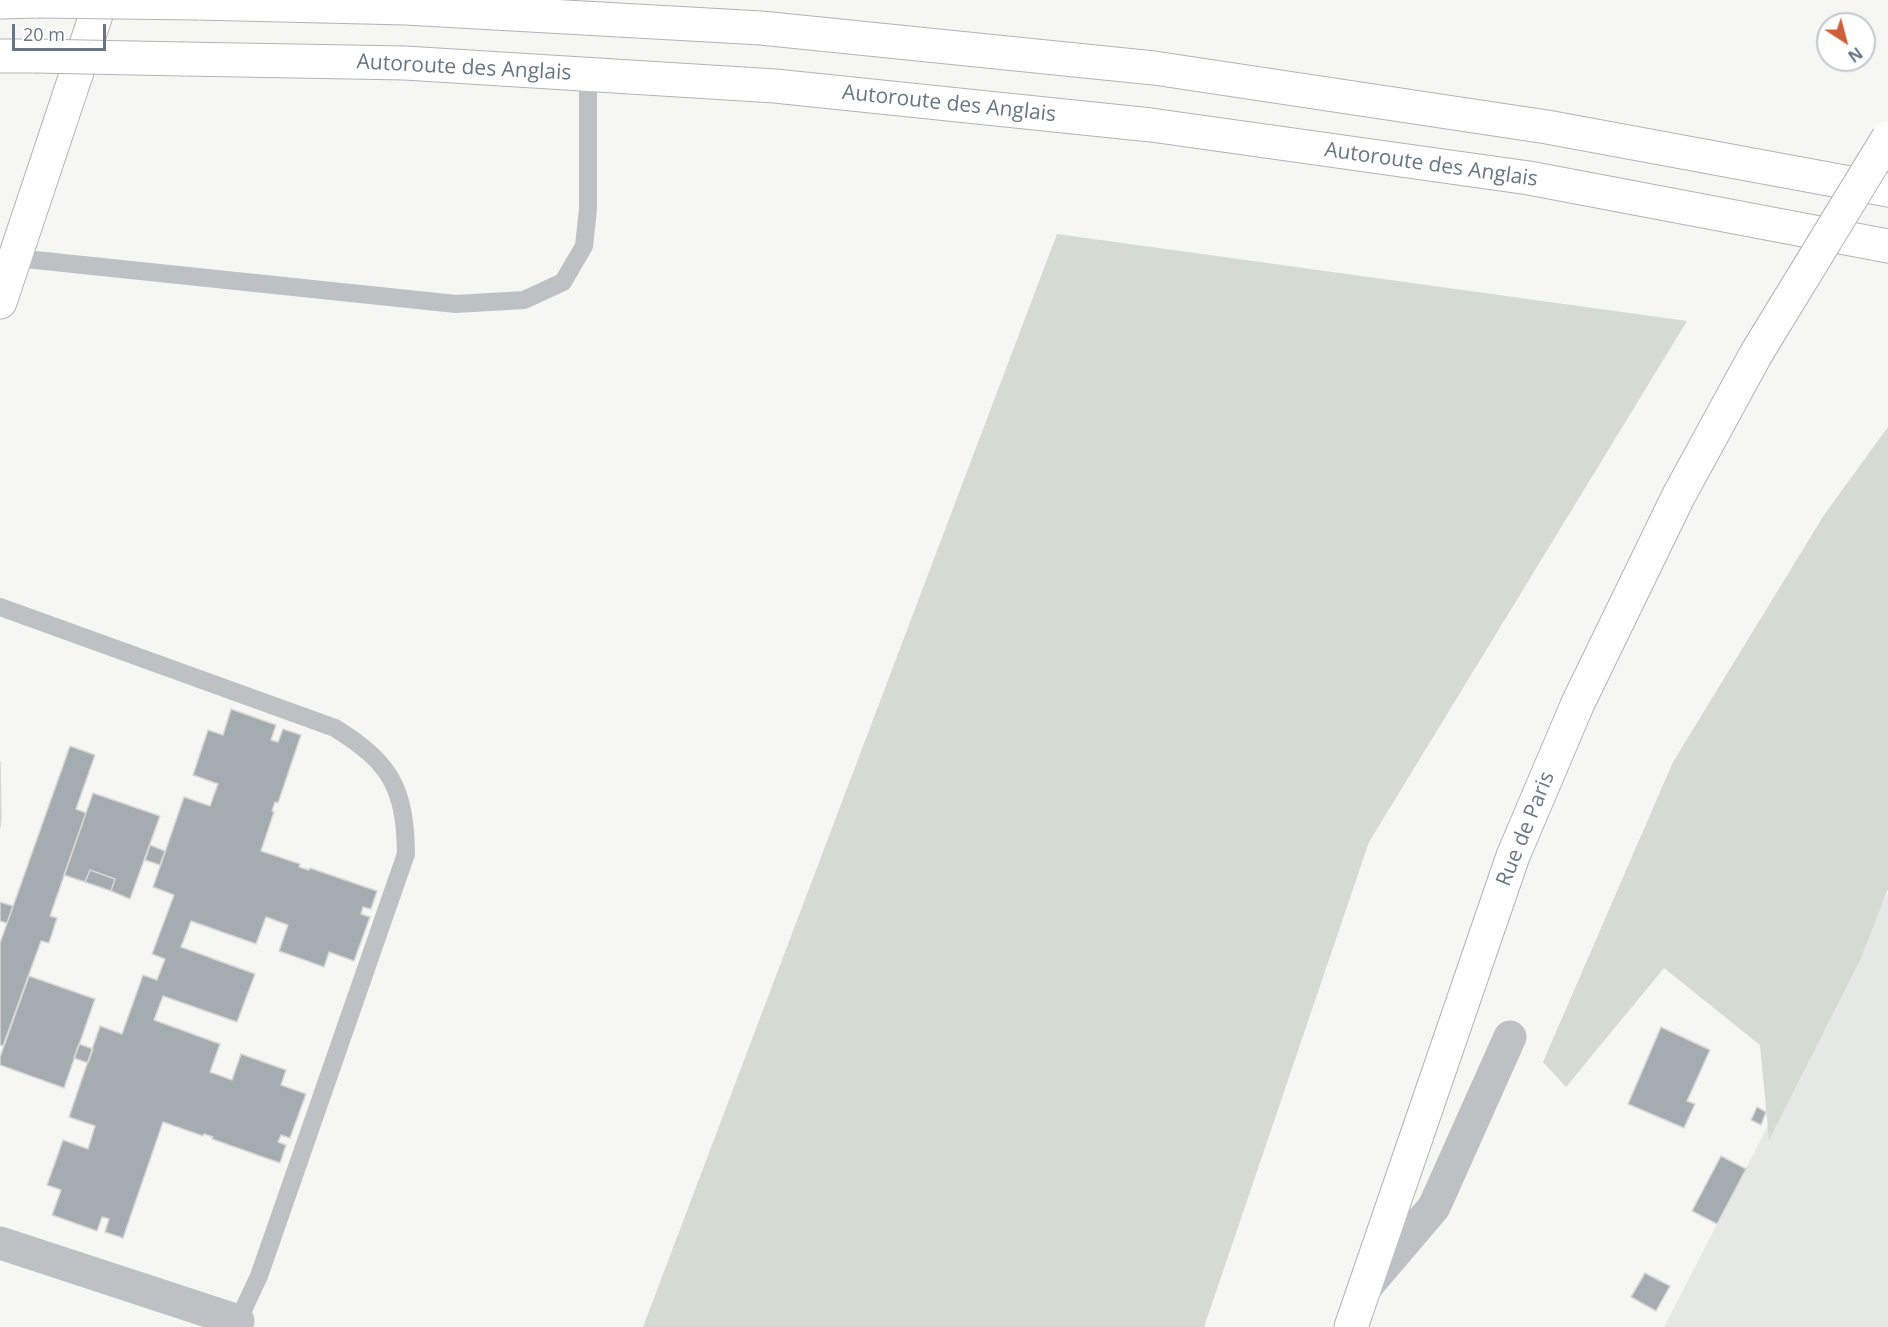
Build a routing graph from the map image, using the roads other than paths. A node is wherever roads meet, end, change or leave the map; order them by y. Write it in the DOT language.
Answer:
graph roads {
  1 [pos="101,0"];
  2 [pos="0,2"];
  3 [pos="606,9"];
  4 [pos="0,56"];
  5 [pos="588,74"];
  6 [pos="1888,138"];
  7 [pos="1888,190"];
  8 [pos="1888,246"];
  9 [pos="16,258"];
  10 [pos="0,302"];
  11 [pos="0,608"];
  12 [pos="1510,1037"];
  13 [pos="0,1243"];
  14 [pos="1365,1288"];
  15 [pos="238,1321"];
  16 [pos="1351,1327"];
  1 -- 9 [label="main road"];
  2 -- 3 [label="main road, bridge"];
  3 -- 7 [label="main road"];
  4 -- 5 [label="main road, Autoroute des Anglais, bridge"];
  5 -- 8 [label="main road, Autoroute des Anglais"];
  5 -- 9 [label="lane"];
  6 -- 14 [label="main road, Rue de Paris, bridge"];
  9 -- 10 [label="main road"];
  11 -- 15 [label="lane"];
  12 -- 14 [label="street"];
  13 -- 15 [label="street"];
  14 -- 16 [label="main road, Rue de Paris"];
}
